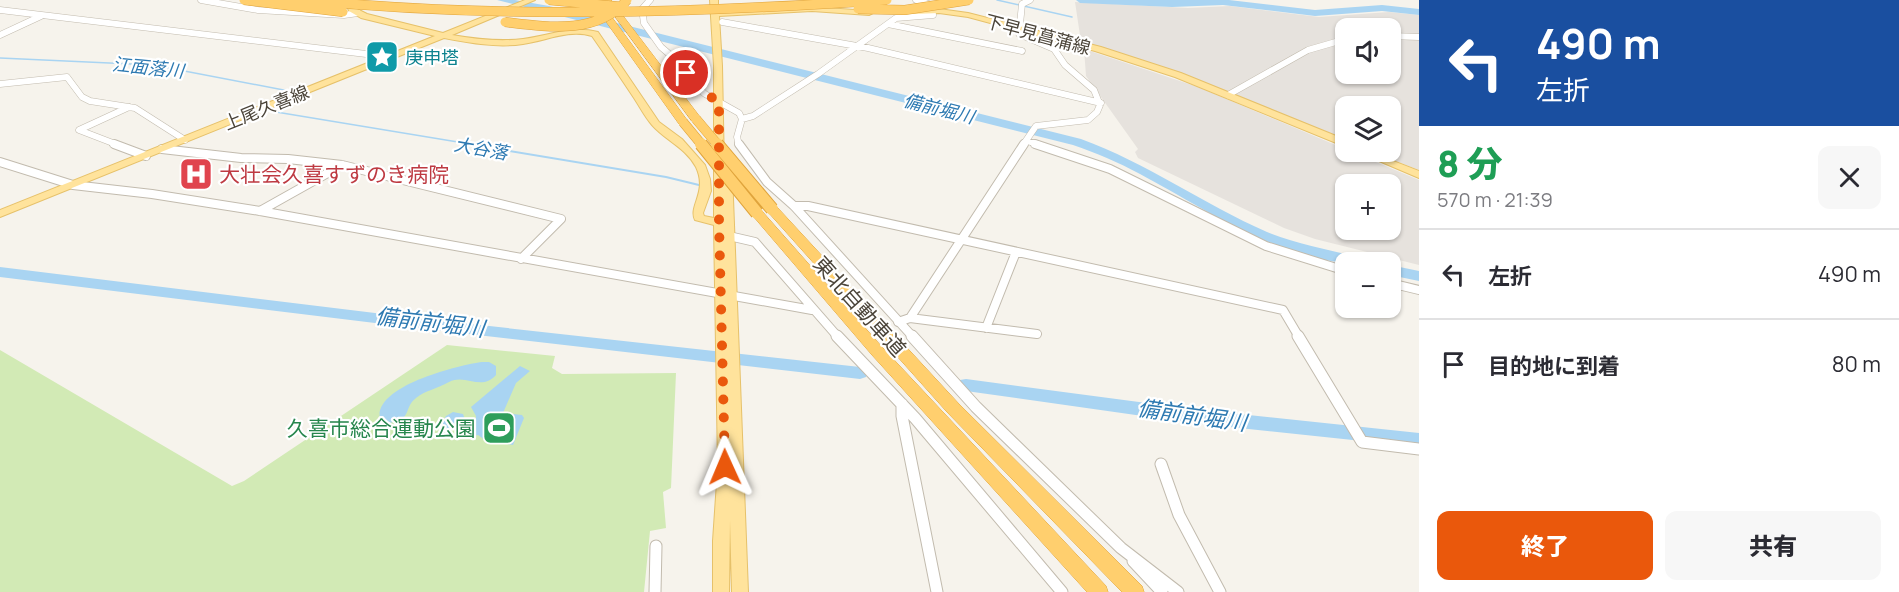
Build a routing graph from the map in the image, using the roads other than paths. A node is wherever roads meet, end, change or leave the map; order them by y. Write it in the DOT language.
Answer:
graph roads {
  1 [pos="201,0"];
  2 [pos="243,0"];
  3 [pos="280,0"];
  4 [pos="304,0"];
  5 [pos="340,0"];
  6 [pos="349,0"];
  7 [pos="412,0"];
  8 [pos="531,0"];
  9 [pos="549,0"];
  10 [pos="584,0"];
  11 [pos="595,0"];
  12 [pos="607,0"];
  13 [pos="620,0"];
  14 [pos="627,0"];
  15 [pos="650,0"];
  16 [pos="714,0"];
  17 [pos="722,0"];
  18 [pos="799,0"];
  19 [pos="812,0"];
  20 [pos="842,0"];
  21 [pos="887,0"];
  22 [pos="916,0"];
  23 [pos="969,0"];
  24 [pos="1030,0"];
  25 [pos="0,10"];
  26 [pos="934,11"];
  27 [pos="358,14"];
  28 [pos="41,16"];
  29 [pos="719,17"];
  30 [pos="888,24"];
  31 [pos="1019,28"];
  32 [pos="445,34"];
  33 [pos="0,35"];
  34 [pos="1401,36"];
  35 [pos="617,37"];
  36 [pos="1419,37"];
  37 [pos="1335,42"];
  38 [pos="642,43"];
  39 [pos="856,47"];
  40 [pos="1022,51"];
  41 [pos="391,57"];
  42 [pos="0,84"];
  43 [pos="1228,95"];
  44 [pos="1101,103"];
  45 [pos="722,104"];
  46 [pos="129,107"];
  47 [pos="742,119"];
  48 [pos="1028,139"];
  49 [pos="1335,139"];
  50 [pos="185,140"];
  51 [pos="162,149"];
  52 [pos="146,156"];
  53 [pos="0,162"];
  54 [pos="1387,162"];
  55 [pos="340,165"];
  56 [pos="1419,175"];
  57 [pos="73,185"];
  58 [pos="794,206"];
  59 [pos="258,210"];
  60 [pos="765,211"];
  61 [pos="0,214"];
  62 [pos="719,223"];
  63 [pos="729,236"];
  64 [pos="962,239"];
  65 [pos="1016,252"];
  66 [pos="521,259"];
  67 [pos="1335,268"];
  68 [pos="1401,285"];
  69 [pos="1419,290"];
  70 [pos="726,295"];
  71 [pos="812,310"];
  72 [pos="910,318"];
  73 [pos="898,322"];
  74 [pos="986,328"];
  75 [pos="1037,334"];
  76 [pos="728,366"];
  77 [pos="902,404"];
  78 [pos="1419,449"];
  79 [pos="1161,464"];
  80 [pos="656,546"];
  81 [pos="1121,548"];
  82 [pos="655,592"];
  83 [pos="721,592"];
  84 [pos="740,592"];
  85 [pos="937,592"];
  86 [pos="1062,592"];
  87 [pos="1099,592"];
  88 [pos="1135,592"];
  89 [pos="1162,592"];
  90 [pos="1178,592"];
  91 [pos="1220,592"];
  1 -- 27 [label="street"];
  2 -- 7 [label="highway, bridge"];
  3 -- 14 [label="highway, bridge"];
  4 -- 21 [label="highway, bridge"];
  5 -- 20 [label="highway, bridge"];
  6 -- 27 [label="main road"];
  8 -- 32 [label="main road, 上尾久喜線"];
  9 -- 18 [label="highway, bridge"];
  10 -- 35 [label="highway, bridge"];
  11 -- 35 [label="highway, 東北自動車道"];
  12 -- 38 [label="highway"];
  13 -- 38 [label="highway"];
  15 -- 45 [label="street"];
  16 -- 29 [label="main road"];
  17 -- 29 [label="main road"];
  19 -- 23 [label="highway, bridge"];
  22 -- 26 [label="street"];
  24 -- 31 [label="street"];
  25 -- 28 [label="street"];
  26 -- 29 [label="main road, 下早見菖蒲線"];
  26 -- 30 [label="street"];
  26 -- 31 [label="main road, 下早見菖蒲線"];
  27 -- 32 [label="main road"];
  28 -- 33 [label="street"];
  28 -- 41 [label="street"];
  29 -- 39 [label="street"];
  29 -- 45 [label="main road"];
  30 -- 39 [label="street"];
  30 -- 40 [label="street"];
  31 -- 43 [label="main road, 下早見菖蒲線"];
  31 -- 44 [label="street"];
  32 -- 41 [label="main road, 上尾久喜線"];
  32 -- 62 [label="main road"];
  34 -- 36 [label="street"];
  35 -- 60 [label="highway, 東北自動車道, bridge"];
  37 -- 43 [label="street"];
  38 -- 60 [label="highway, 東北自動車道, bridge"];
  39 -- 44 [label="street"];
  39 -- 47 [label="street"];
  41 -- 50 [label="main road, 上尾久喜線"];
  42 -- 46 [label="street"];
  43 -- 49 [label="main road, 下早見菖蒲線"];
  44 -- 48 [label="street"];
  45 -- 47 [label="street"];
  45 -- 62 [label="main road"];
  45 -- 63 [label="main road"];
  46 -- 50 [label="street"];
  46 -- 52 [label="street"];
  47 -- 58 [label="street"];
  48 -- 64 [label="street"];
  48 -- 67 [label="street"];
  50 -- 51 [label="main road, 上尾久喜線"];
  51 -- 52 [label="main road, 上尾久喜線"];
  51 -- 55 [label="street"];
  52 -- 57 [label="main road, 上尾久喜線"];
  53 -- 57 [label="street"];
  54 -- 56 [label="main road"];
  55 -- 59 [label="street"];
  55 -- 66 [label="street"];
  57 -- 59 [label="street"];
  57 -- 61 [label="main road, 上尾久喜線"];
  58 -- 64 [label="street"];
  58 -- 73 [label="street"];
  59 -- 66 [label="street"];
  60 -- 87 [label="highway, 東北自動車道"];
  60 -- 88 [label="highway, 東北自動車道"];
  62 -- 70 [label="main road"];
  63 -- 70 [label="main road"];
  63 -- 71 [label="street"];
  64 -- 65 [label="street"];
  64 -- 72 [label="street"];
  65 -- 74 [label="street"];
  65 -- 78 [label="street"];
  66 -- 70 [label="street"];
  68 -- 69 [label="street"];
  70 -- 71 [label="street"];
  70 -- 76 [label="main road"];
  71 -- 77 [label="street"];
  72 -- 73 [label="street"];
  72 -- 74 [label="street"];
  73 -- 81 [label="street"];
  74 -- 75 [label="street"];
  76 -- 83 [label="main road"];
  76 -- 84 [label="main road"];
  77 -- 85 [label="street"];
  77 -- 86 [label="street"];
  79 -- 91 [label="street"];
  80 -- 82 [label="street"];
  81 -- 89 [label="street"];
  81 -- 90 [label="street"];
}
